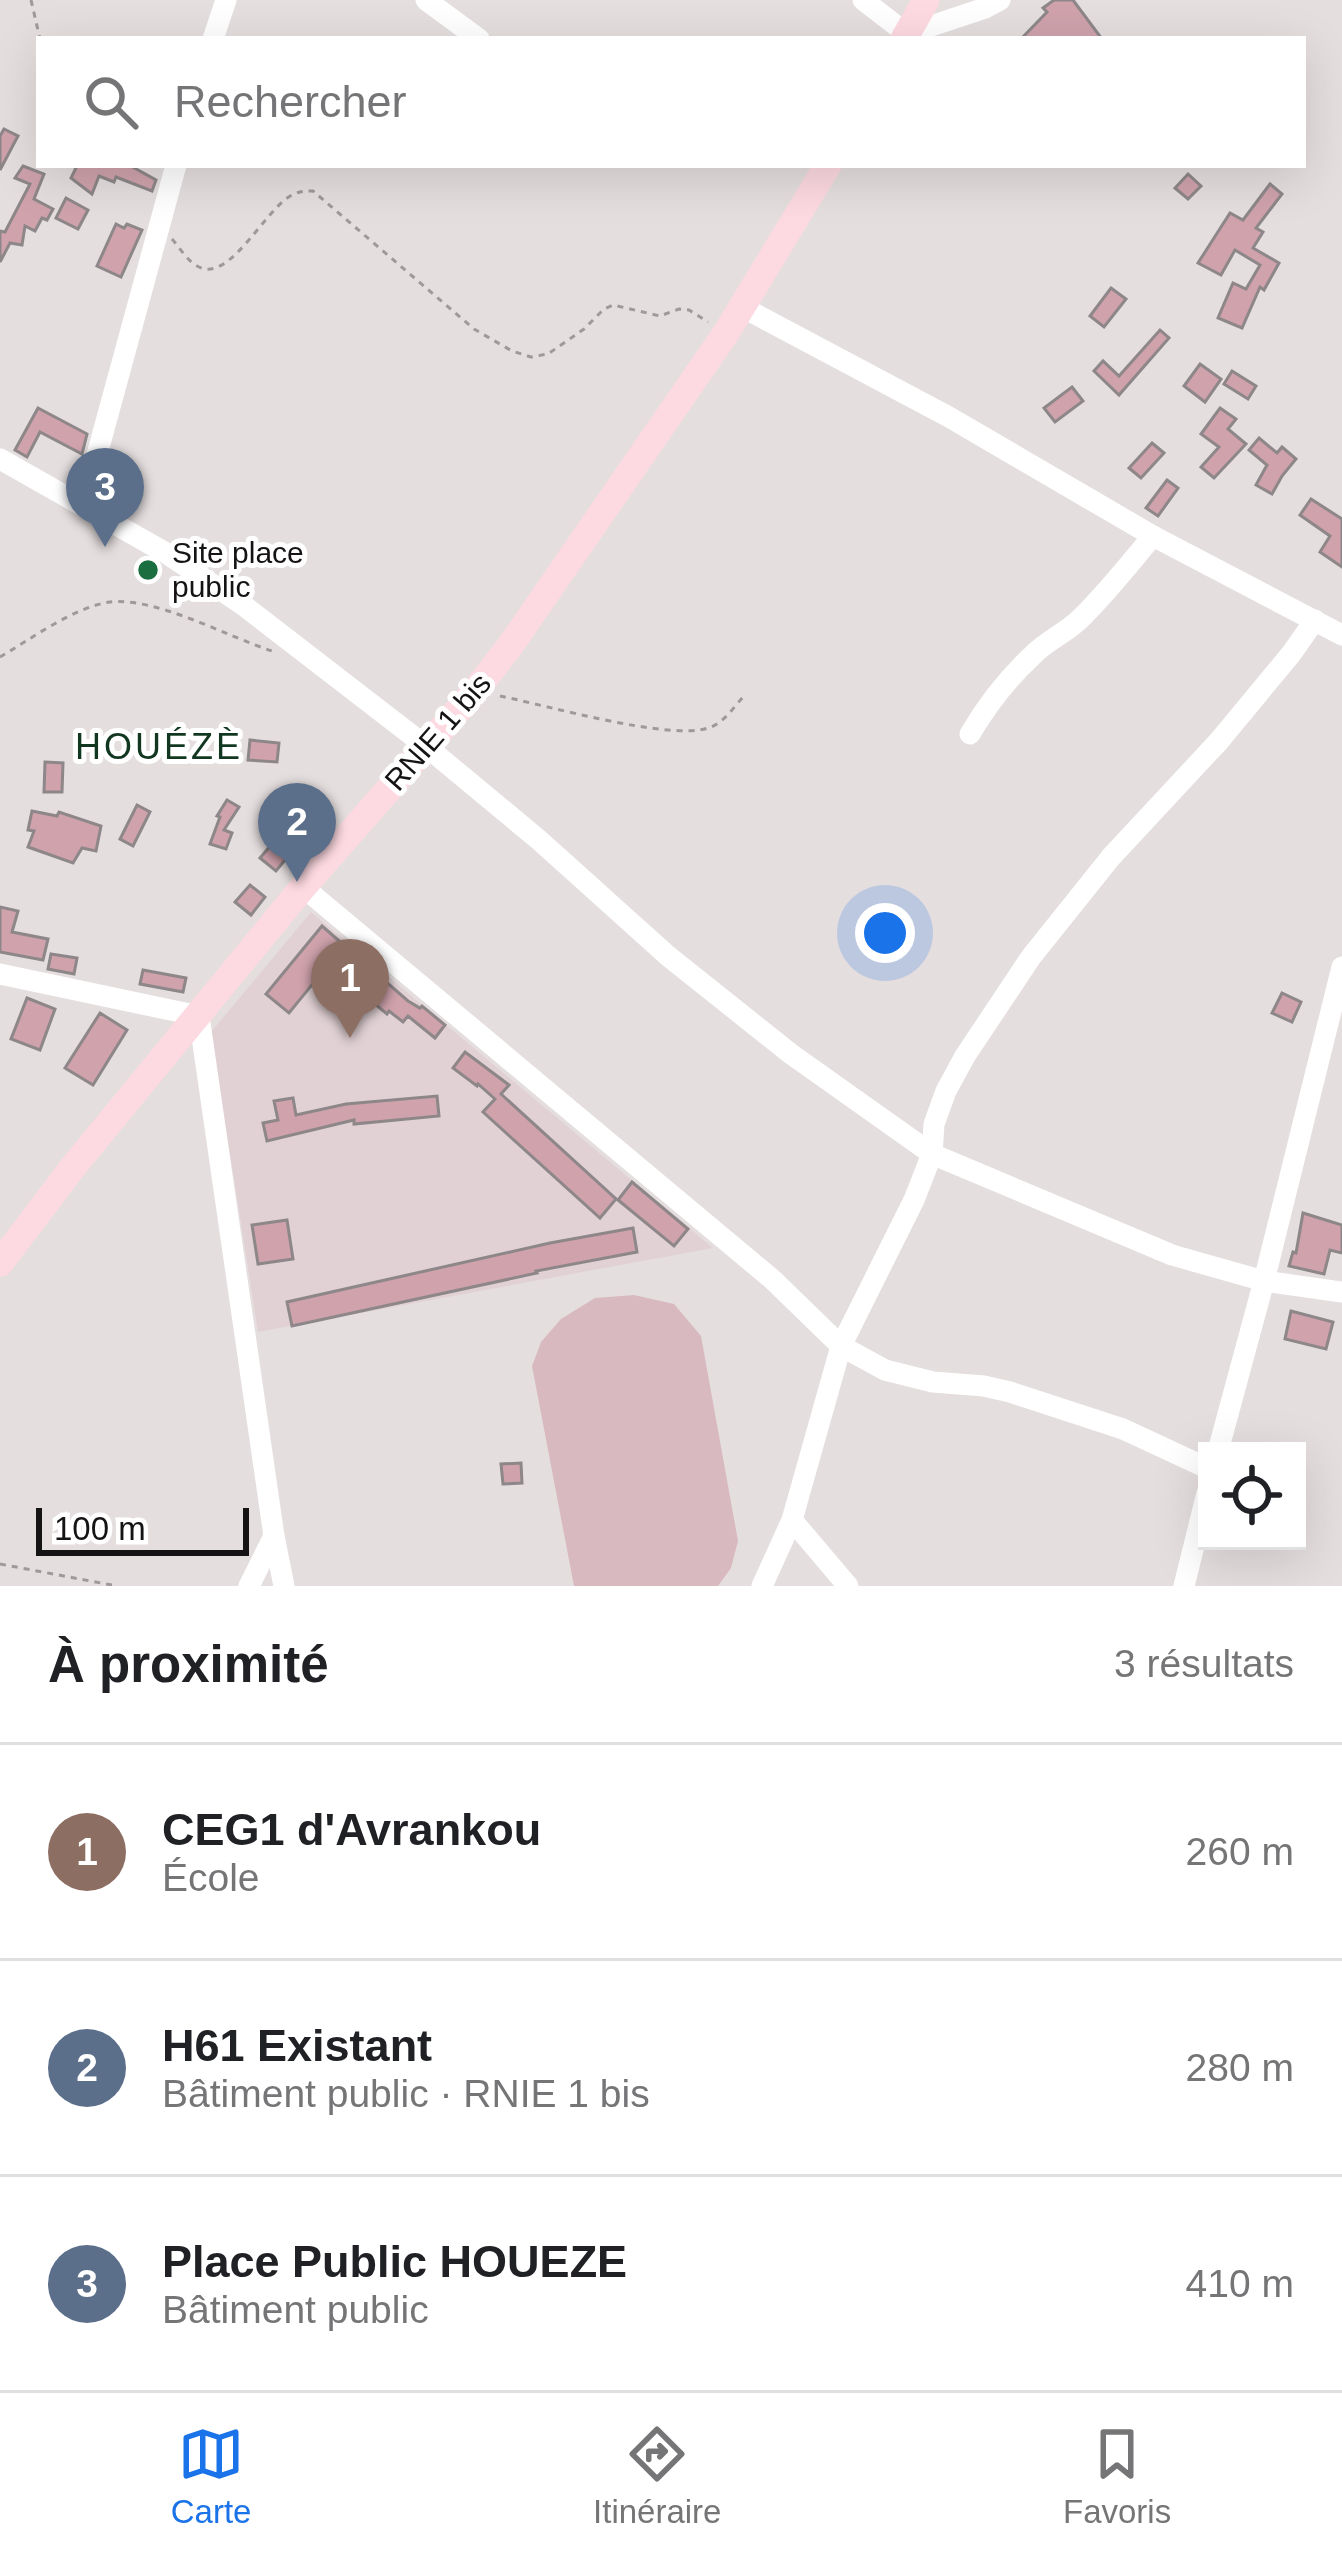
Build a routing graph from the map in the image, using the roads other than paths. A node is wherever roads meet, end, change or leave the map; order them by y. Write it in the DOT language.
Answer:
graph roads {
  1 [pos="226,0"];
  2 [pos="426,0"];
  3 [pos="863,0"];
  4 [pos="926,0"];
  5 [pos="1000,0"];
  6 [pos="215,36"];
  7 [pos="474,36"];
  8 [pos="906,36"];
  9 [pos="175,168"];
  10 [pos="826,168"];
  11 [pos="742,307"];
  12 [pos="0,459"];
  13 [pos="83,506"];
  14 [pos="1153,536"];
  15 [pos="1315,620"];
  16 [pos="1342,635"];
  17 [pos="970,734"];
  18 [pos="427,747"];
  19 [pos="303,887"];
  20 [pos="1342,967"];
  21 [pos="0,974"];
  22 [pos="199,1016"];
  23 [pos="932,1154"];
  24 [pos="0,1263"];
  25 [pos="1264,1281"];
  26 [pos="1342,1292"];
  27 [pos="841,1346"];
  28 [pos="1220,1442"];
  29 [pos="1198,1464"];
  30 [pos="792,1520"];
  31 [pos="1198,1529"];
  32 [pos="274,1536"];
  33 [pos="249,1586"];
  34 [pos="284,1586"];
  35 [pos="762,1586"];
  36 [pos="848,1586"];
  37 [pos="1184,1586"];
  1 -- 6 [label="street"];
  2 -- 7 [label="street"];
  3 -- 8 [label="street"];
  4 -- 8 [label="main road"];
  5 -- 8 [label="street"];
  9 -- 13 [label="street"];
  10 -- 11 [label="main road, RNIE 1 bis"];
  11 -- 14 [label="street"];
  11 -- 18 [label="main road, RNIE 1 bis"];
  12 -- 13 [label="street"];
  13 -- 18 [label="street"];
  14 -- 15 [label="street"];
  14 -- 17 [label="street"];
  15 -- 16 [label="street"];
  15 -- 23 [label="street"];
  18 -- 19 [label="main road, RNIE 1 bis"];
  18 -- 23 [label="street"];
  19 -- 22 [label="main road, RNIE 1 bis"];
  19 -- 27 [label="street"];
  20 -- 25 [label="street"];
  21 -- 22 [label="street"];
  22 -- 24 [label="main road, RNIE 1 bis"];
  22 -- 32 [label="street"];
  23 -- 25 [label="street"];
  23 -- 27 [label="street"];
  25 -- 26 [label="street"];
  25 -- 28 [label="street"];
  27 -- 29 [label="street"];
  27 -- 30 [label="street"];
  30 -- 35 [label="street"];
  30 -- 36 [label="street"];
  31 -- 37 [label="street"];
  32 -- 33 [label="street"];
  32 -- 34 [label="street"];
}
